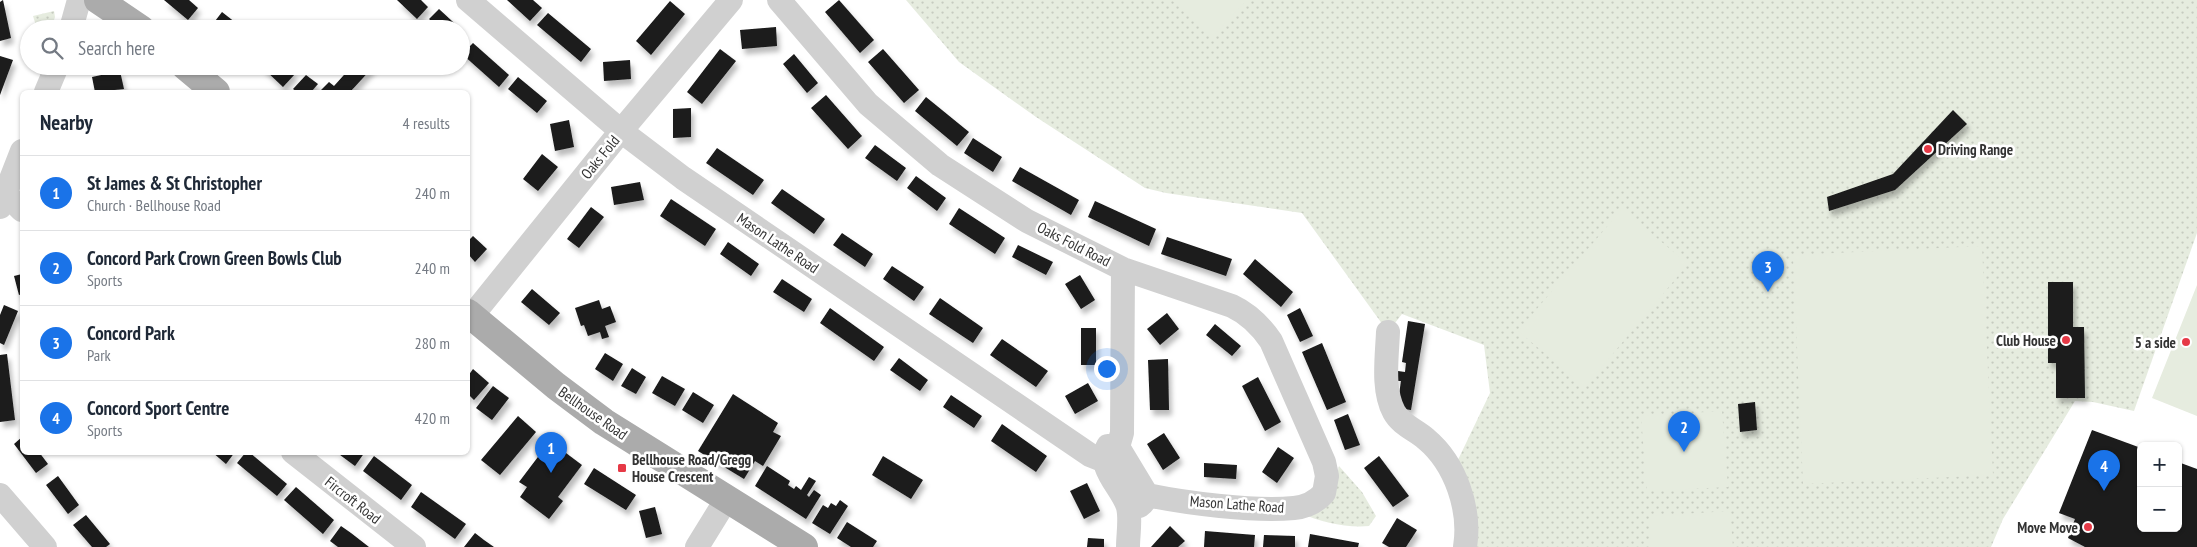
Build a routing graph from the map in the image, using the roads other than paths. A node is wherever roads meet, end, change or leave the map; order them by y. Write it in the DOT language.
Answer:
graph roads {
  1 [pos="79,0"];
  2 [pos="98,0"];
  3 [pos="468,0"];
  4 [pos="731,0"];
  5 [pos="778,0"];
  6 [pos="73,20"];
  7 [pos="128,20"];
  8 [pos="53,75"];
  9 [pos="196,75"];
  10 [pos="47,90"];
  11 [pos="214,90"];
  12 [pos="621,131"];
  13 [pos="20,156"];
  14 [pos="3,200"];
  15 [pos="20,209"];
  16 [pos="1123,269"];
  17 [pos="470,314"];
  18 [pos="470,316"];
  19 [pos="1388,332"];
  20 [pos="1112,454"];
  21 [pos="297,455"];
  22 [pos="1324,493"];
  23 [pos="0,496"];
  24 [pos="726,500"];
  25 [pos="1138,501"];
  26 [pos="45,547"];
  27 [pos="414,547"];
  28 [pos="696,547"];
  29 [pos="804,547"];
  30 [pos="1128,547"];
  31 [pos="1465,547"];
  1 -- 6 [label="street"];
  2 -- 7 [label="main road"];
  3 -- 12 [label="street, Mason Lathe Road"];
  4 -- 12 [label="street, Oaks Fold"];
  5 -- 16 [label="street, Oaks Fold Road"];
  8 -- 10 [label="street"];
  9 -- 11 [label="main road"];
  12 -- 17 [label="street, Oaks Fold"];
  12 -- 20 [label="street, Mason Lathe Road"];
  13 -- 14 [label="street"];
  14 -- 15 [label="street"];
  16 -- 20 [label="street"];
  16 -- 22 [label="street, Oaks Fold Road"];
  18 -- 24 [label="main road, Bellhouse Road"];
  19 -- 31 [label="street"];
  20 -- 25 [label="street"];
  21 -- 27 [label="street, Fircroft Road"];
  22 -- 25 [label="street, Mason Lathe Road"];
  23 -- 26 [label="street"];
  24 -- 28 [label="street"];
  24 -- 29 [label="main road, Bellhouse Road"];
  25 -- 30 [label="street"];
}
